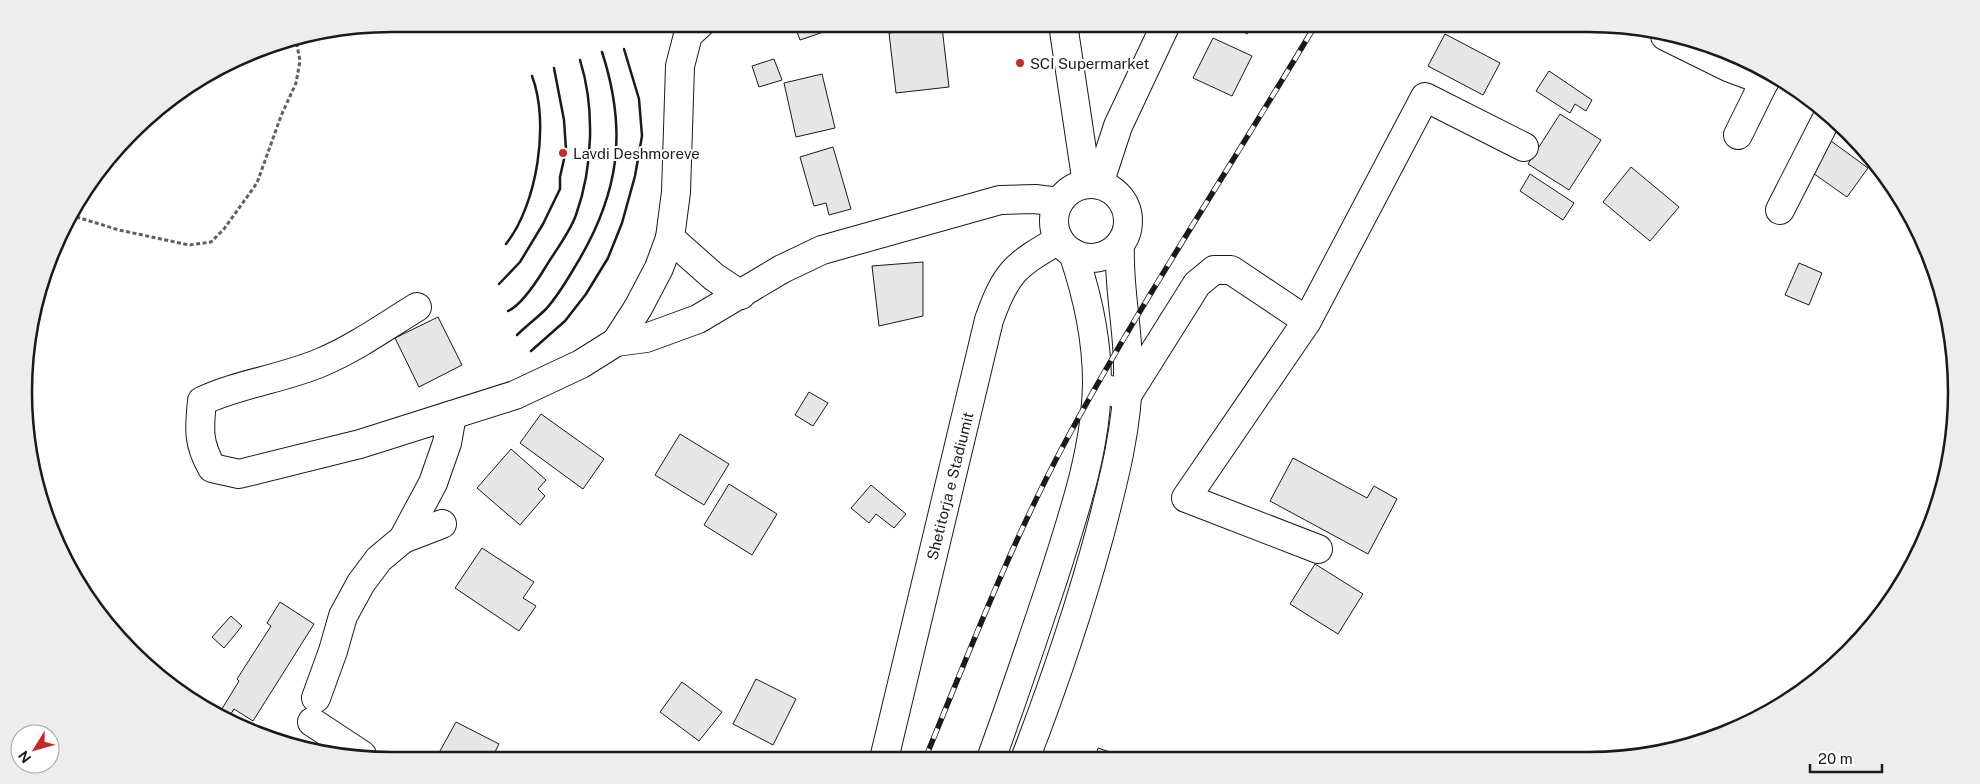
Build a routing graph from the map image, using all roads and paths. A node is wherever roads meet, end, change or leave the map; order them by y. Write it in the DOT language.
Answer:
graph roads {
  1 [pos="690,32"];
  2 [pos="1064,32"];
  3 [pos="1162,32"];
  4 [pos="297,46"];
  5 [pos="1687,47"];
  6 [pos="1752,73"];
  7 [pos="1765,80"];
  8 [pos="1825,122"];
  9 [pos="1738,135"];
  10 [pos="1524,147"];
  11 [pos="1093,184"];
  12 [pos="1059,202"];
  13 [pos="1780,210"];
  14 [pos="78,217"];
  15 [pos="670,238"];
  16 [pos="1120,245"];
  17 [pos="1066,246"];
  18 [pos="741,295"];
  19 [pos="418,307"];
  20 [pos="1307,321"];
  21 [pos="616,342"];
  22 [pos="1097,385"];
  23 [pos="1126,397"];
  24 [pos="452,415"];
  25 [pos="442,524"];
  26 [pos="404,539"];
  27 [pos="1318,549"];
  28 [pos="356,749"];
  29 [pos="886,752"];
  30 [pos="993,752"];
  31 [pos="1028,752"];
  1 -- 15 [label="street"];
  2 -- 11 [label="street"];
  3 -- 11 [label="street"];
  4 -- 14 [label="path"];
  5 -- 6 [label="street"];
  7 -- 9 [label="street"];
  8 -- 13 [label="street"];
  10 -- 20 [label="street"];
  11 -- 12 [label="street"];
  11 -- 16 [label="street"];
  12 -- 17 [label="street"];
  12 -- 18 [label="street"];
  15 -- 18 [label="street"];
  15 -- 21 [label="street"];
  16 -- 17 [label="street"];
  16 -- 23 [label="street"];
  17 -- 22 [label="street"];
  17 -- 29 [label="street, Shetitorja e Stadiumit"];
  18 -- 21 [label="street"];
  19 -- 24 [label="street"];
  20 -- 23 [label="street"];
  20 -- 27 [label="street"];
  21 -- 24 [label="street"];
  22 -- 23 [label="street"];
  22 -- 30 [label="street"];
  23 -- 31 [label="street"];
  24 -- 26 [label="street"];
  25 -- 26 [label="street"];
  26 -- 28 [label="street"];
}
